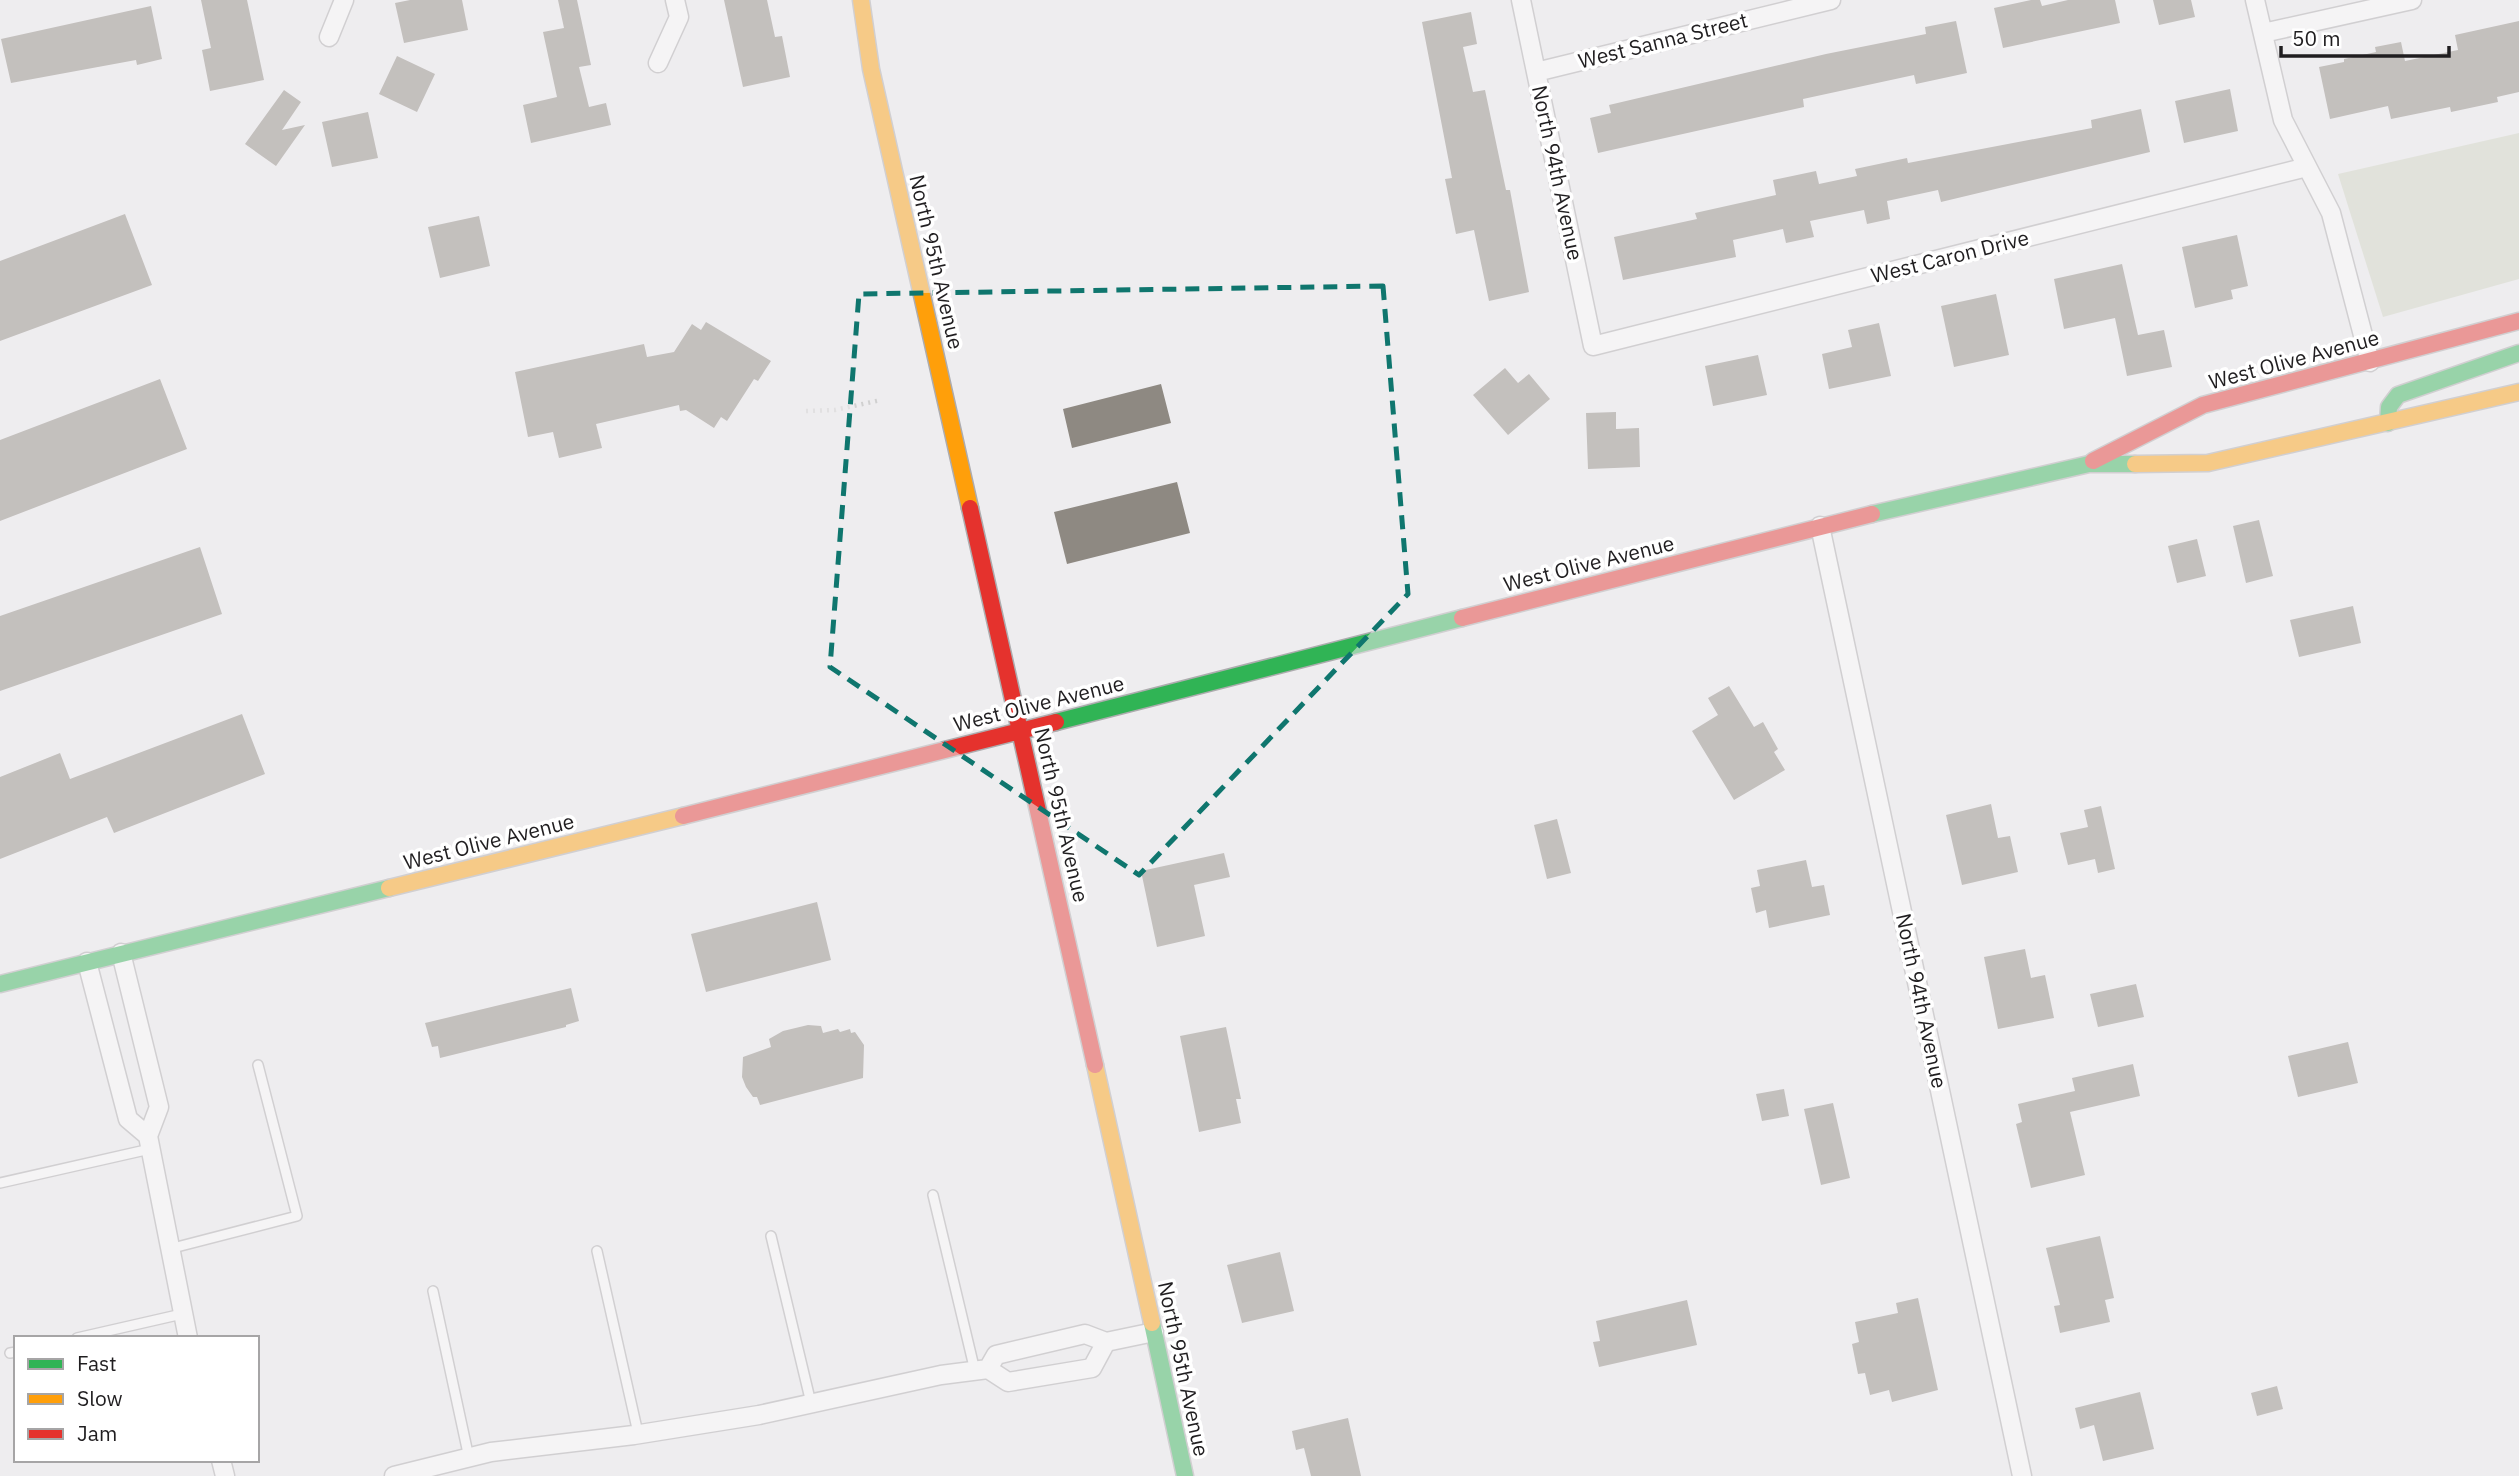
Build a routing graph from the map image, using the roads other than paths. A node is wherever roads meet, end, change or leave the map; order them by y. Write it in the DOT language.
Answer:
graph roads {
  1 [pos="344,0"];
  2 [pos="676,0"];
  3 [pos="860,0"];
  4 [pos="1521,0"];
  5 [pos="1831,0"];
  6 [pos="2255,0"];
  7 [pos="2412,0"];
  8 [pos="2263,33"];
  9 [pos="329,37"];
  10 [pos="658,63"];
  11 [pos="1536,72"];
  12 [pos="2307,167"];
  13 [pos="2519,321"];
  14 [pos="1593,346"];
  15 [pos="2519,353"];
  16 [pos="2370,362"];
  17 [pos="2519,392"];
  18 [pos="2388,423"];
  19 [pos="2089,464"];
  20 [pos="1820,526"];
  21 [pos="1019,731"];
  22 [pos="121,953"];
  23 [pos="87,962"];
  24 [pos="0,984"];
  25 [pos="258,1065"];
  26 [pos="149,1143"];
  27 [pos="0,1183"];
  28 [pos="933,1195"];
  29 [pos="771,1237"];
  30 [pos="169,1249"];
  31 [pos="597,1251"];
  32 [pos="433,1291"];
  33 [pos="182,1314"];
  34 [pos="1154,1332"];
  35 [pos="85,1336"];
  36 [pos="188,1336"];
  37 [pos="1106,1342"];
  38 [pos="981,1370"];
  39 [pos="811,1403"];
  40 [pos="638,1433"];
  41 [pos="469,1459"];
  42 [pos="394,1476"];
  43 [pos="1185,1476"];
  44 [pos="2022,1476"];
  1 -- 9 [label="street"];
  2 -- 10 [label="street"];
  3 -- 21 [label="main road, North 95th Avenue"];
  4 -- 11 [label="street, North 94th Avenue"];
  5 -- 11 [label="street, West Sanna Street"];
  6 -- 8 [label="street"];
  7 -- 8 [label="street"];
  8 -- 12 [label="street"];
  11 -- 14 [label="street, North 94th Avenue"];
  12 -- 14 [label="street, West Caron Drive"];
  12 -- 16 [label="street"];
  13 -- 16 [label="main road, West Olive Avenue"];
  15 -- 18 [label="main road"];
  16 -- 19 [label="main road, West Olive Avenue"];
  17 -- 18 [label="main road, West Olive Avenue"];
  18 -- 19 [label="main road, West Olive Avenue"];
  19 -- 20 [label="main road, West Olive Avenue"];
  20 -- 21 [label="main road, West Olive Avenue"];
  20 -- 44 [label="street, North 94th Avenue"];
  21 -- 22 [label="main road, West Olive Avenue"];
  21 -- 34 [label="main road, North 95th Avenue"];
  22 -- 23 [label="main road, West Olive Avenue"];
  22 -- 26 [label="street"];
  23 -- 24 [label="main road, West Olive Avenue"];
  23 -- 26 [label="street"];
  25 -- 30 [label="lane"];
  26 -- 27 [label="lane"];
  26 -- 30 [label="street"];
  28 -- 38 [label="lane"];
  29 -- 39 [label="lane"];
  30 -- 33 [label="street"];
  31 -- 40 [label="lane"];
  32 -- 41 [label="lane"];
  33 -- 35 [label="lane"];
  33 -- 36 [label="street"];
  34 -- 37 [label="street"];
  34 -- 43 [label="main road, North 95th Avenue"];
  37 -- 38 [label="street"];
  37 -- 38 [label="street"];
  38 -- 39 [label="street"];
  39 -- 40 [label="street"];
  40 -- 41 [label="street"];
  41 -- 42 [label="street"];
}
